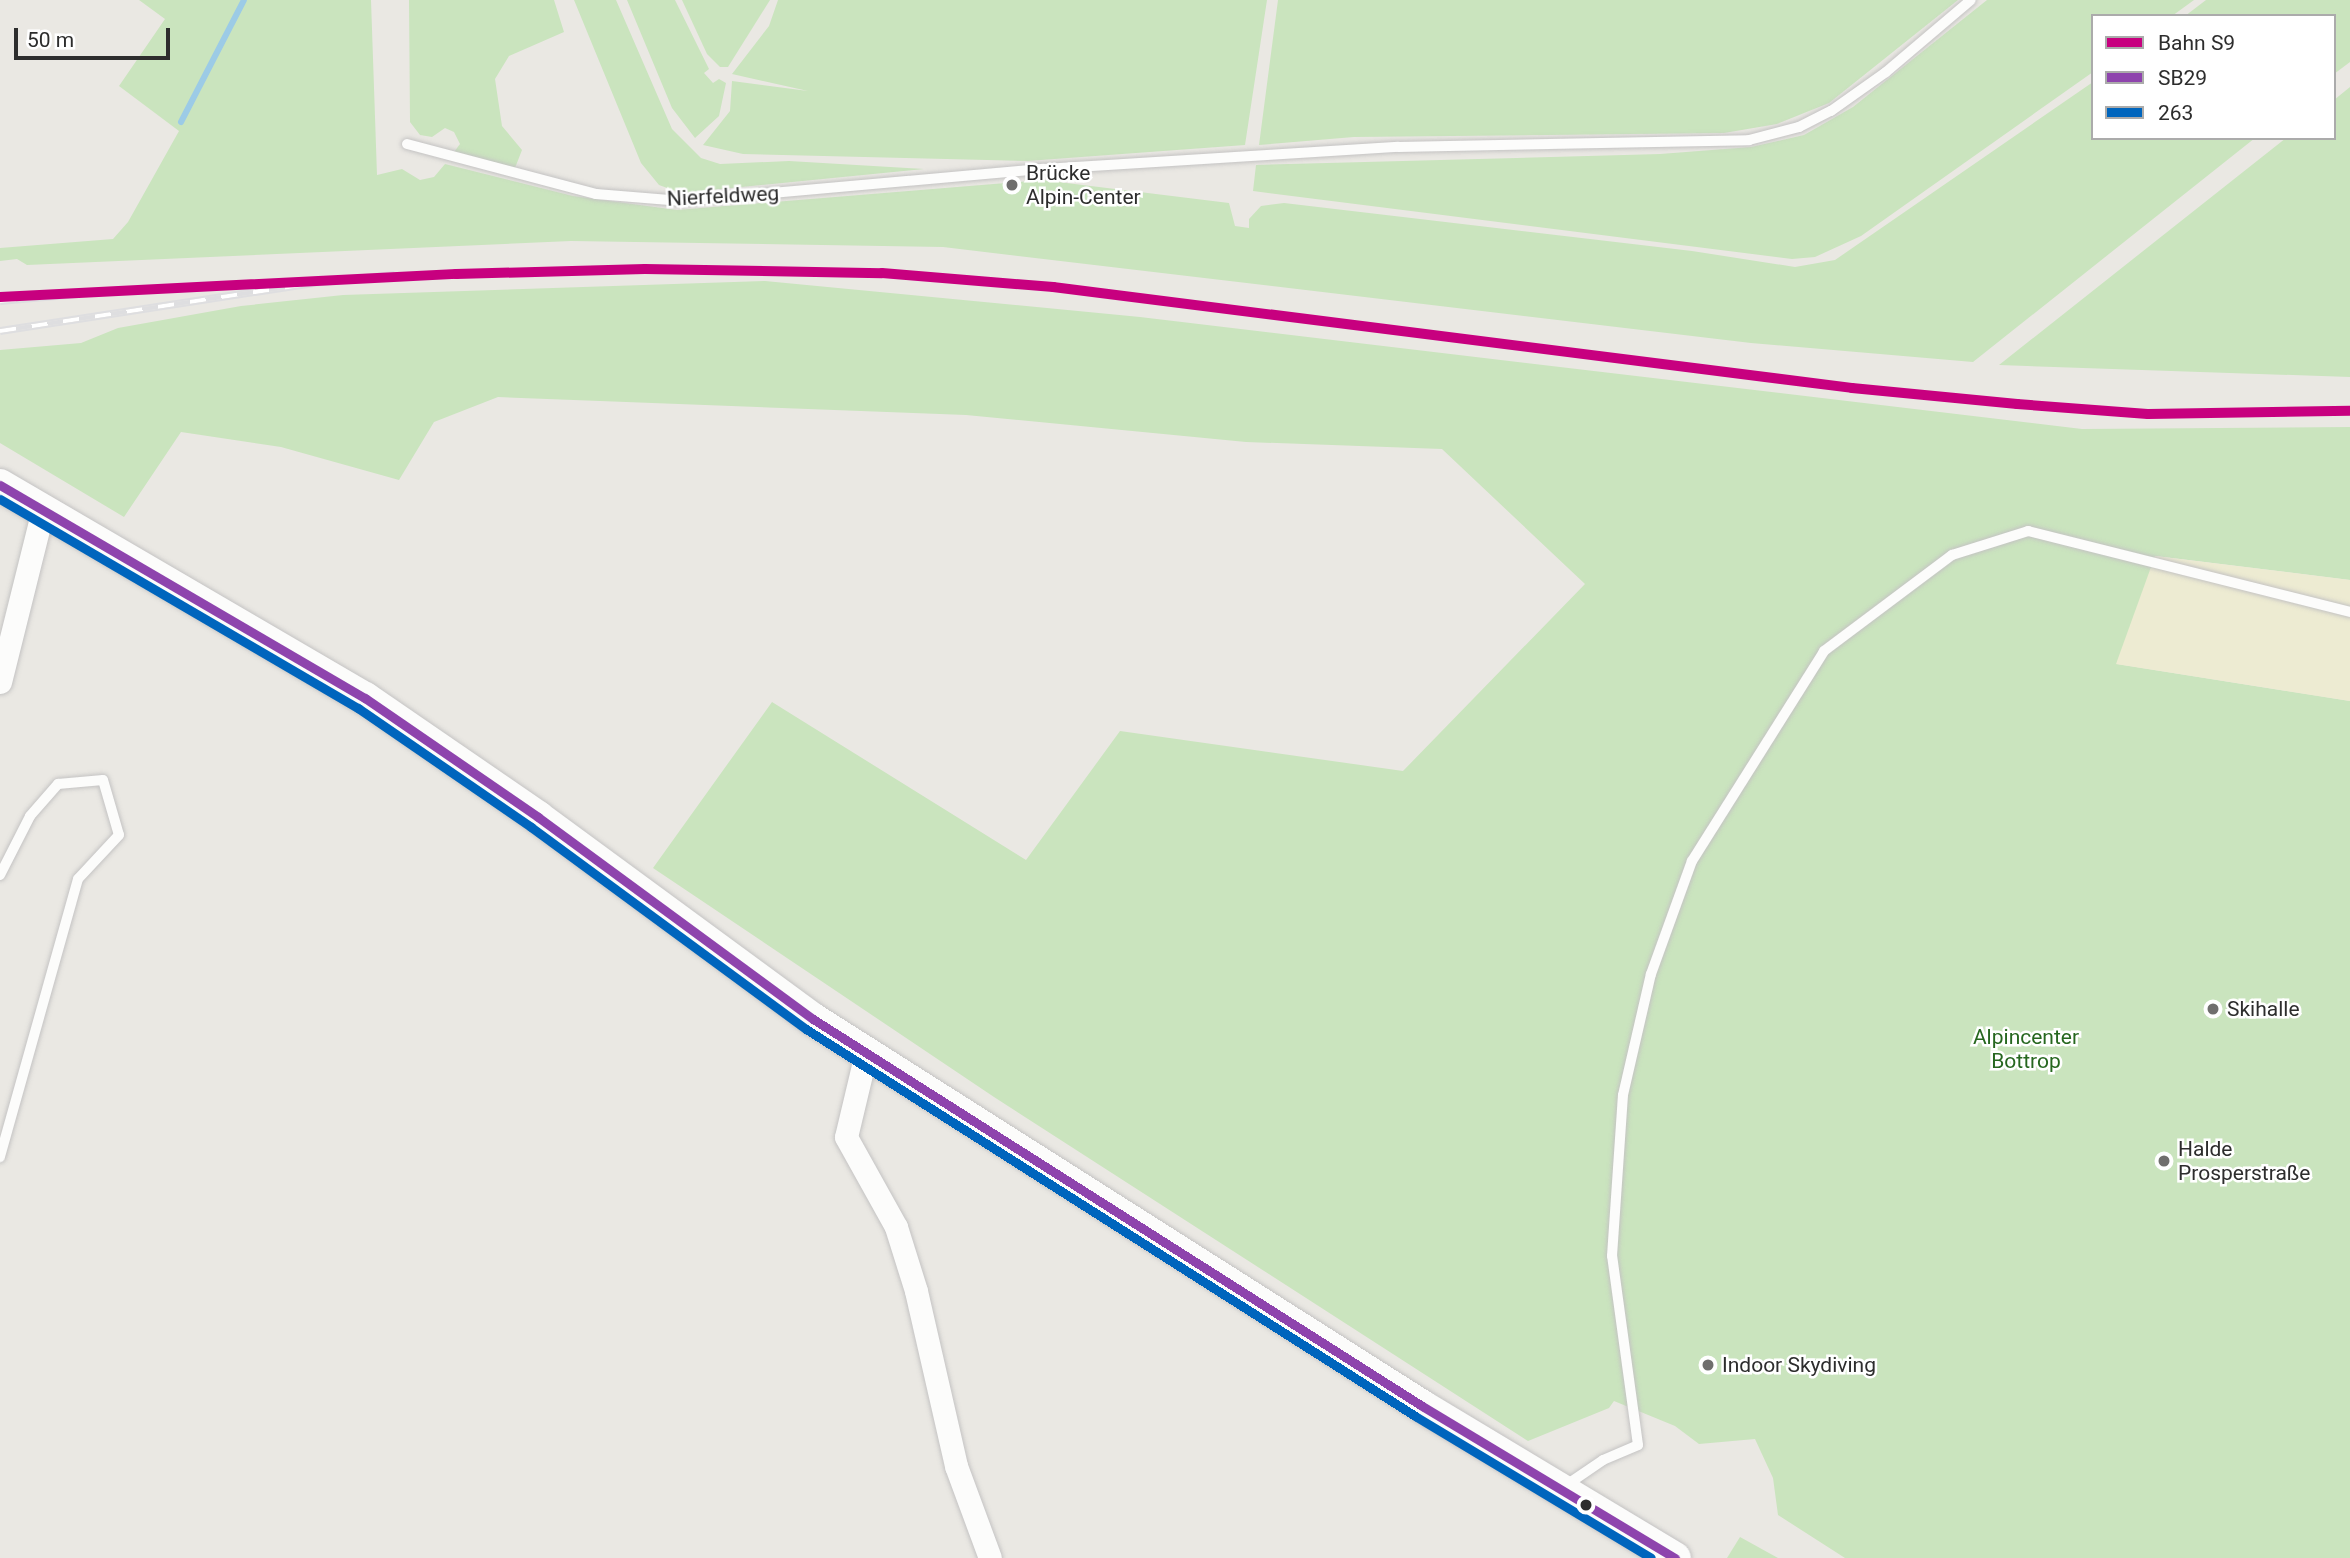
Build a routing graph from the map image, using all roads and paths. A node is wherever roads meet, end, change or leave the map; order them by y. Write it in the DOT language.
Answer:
graph roads {
  1 [pos="1971,0"];
  2 [pos="407,144"];
  3 [pos="0,485"];
  4 [pos="43,509"];
  5 [pos="2350,612"];
  6 [pos="0,682"];
  7 [pos="0,875"];
  8 [pos="866,1053"];
  9 [pos="0,1157"];
  10 [pos="1559,1489"];
  11 [pos="990,1558"];
  12 [pos="1675,1558"];
  1 -- 2 [label="lane, Nierfeldweg"];
  3 -- 4 [label="main road"];
  4 -- 6 [label="street"];
  4 -- 8 [label="main road"];
  5 -- 10 [label="lane"];
  7 -- 9 [label="lane"];
  8 -- 10 [label="main road"];
  8 -- 11 [label="street"];
  10 -- 12 [label="main road"];
}
